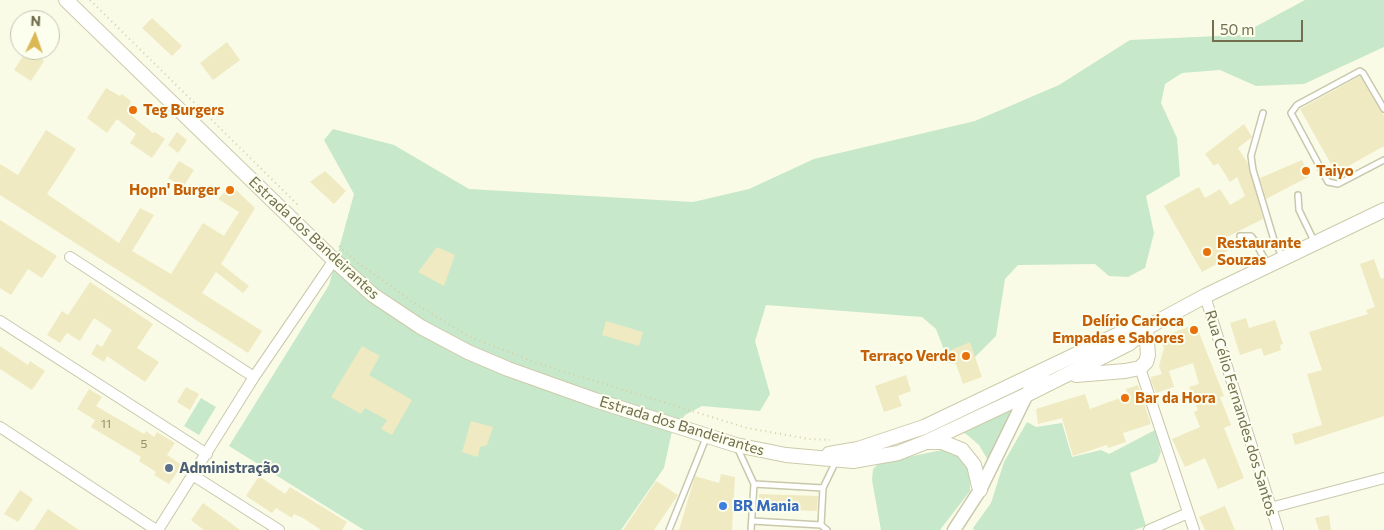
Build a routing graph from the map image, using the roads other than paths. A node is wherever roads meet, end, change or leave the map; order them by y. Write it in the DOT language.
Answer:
graph roads {
  1 [pos="66,0"];
  2 [pos="1384,109"];
  3 [pos="1263,113"];
  4 [pos="1384,160"];
  5 [pos="1298,195"];
  6 [pos="1384,210"];
  7 [pos="1240,236"];
  8 [pos="1315,243"];
  9 [pos="70,257"];
  10 [pos="1284,258"];
  11 [pos="334,260"];
  12 [pos="1268,266"];
  13 [pos="1205,296"];
  14 [pos="0,321"];
  15 [pos="1146,328"];
  16 [pos="1140,368"];
  17 [pos="1046,369"];
  18 [pos="254,377"];
  19 [pos="1063,377"];
  20 [pos="1026,395"];
  21 [pos="0,428"];
  22 [pos="706,436"];
  23 [pos="926,442"];
  24 [pos="736,445"];
  25 [pos="207,454"];
  26 [pos="811,457"];
  27 [pos="836,460"];
  28 [pos="194,476"];
  29 [pos="1384,478"];
  30 [pos="754,484"];
  31 [pos="824,488"];
  32 [pos="980,490"];
  33 [pos="1270,508"];
  34 [pos="1188,513"];
  35 [pos="752,521"];
  36 [pos="821,525"];
  37 [pos="157,530"];
  38 [pos="279,530"];
  39 [pos="667,530"];
  40 [pos="751,530"];
  41 [pos="827,530"];
  42 [pos="954,530"];
  43 [pos="1149,530"];
  44 [pos="1194,530"];
  45 [pos="1278,530"];
  1 -- 11 [label="main road, Estrada dos Bandeirantes"];
  2 -- 4 [label="lane"];
  3 -- 10 [label="lane"];
  5 -- 8 [label="lane"];
  6 -- 8 [label="main road, Estrada dos Bandeirantes"];
  7 -- 12 [label="lane"];
  8 -- 10 [label="main road, Estrada dos Bandeirantes"];
  9 -- 18 [label="street"];
  10 -- 12 [label="main road, Estrada dos Bandeirantes"];
  11 -- 18 [label="street"];
  11 -- 22 [label="main road, Estrada dos Bandeirantes"];
  12 -- 13 [label="main road, Estrada dos Bandeirantes"];
  13 -- 15 [label="main road, Estrada dos Bandeirantes"];
  13 -- 33 [label="street, Rua Célio Fernandes dos Santos"];
  14 -- 25 [label="street"];
  15 -- 16 [label="main road"];
  15 -- 17 [label="main road, Estrada dos Bandeirantes"];
  15 -- 19 [label="main road, Estrada dos Bandeirantes"];
  16 -- 19 [label="main road"];
  16 -- 34 [label="street"];
  17 -- 20 [label="street"];
  17 -- 26 [label="main road, Estrada dos Bandeirantes"];
  18 -- 25 [label="street"];
  19 -- 20 [label="main road, Estrada dos Bandeirantes"];
  20 -- 23 [label="main road, Estrada dos Bandeirantes"];
  20 -- 32 [label="street"];
  21 -- 37 [label="street"];
  22 -- 24 [label="main road, Estrada dos Bandeirantes"];
  22 -- 39 [label="lane"];
  23 -- 27 [label="main road, Estrada dos Bandeirantes"];
  23 -- 32 [label="main road"];
  24 -- 26 [label="main road, Estrada dos Bandeirantes"];
  24 -- 30 [label="lane"];
  25 -- 28 [label="street"];
  26 -- 27 [label="main road, Estrada dos Bandeirantes"];
  27 -- 31 [label="lane"];
  28 -- 37 [label="street"];
  28 -- 38 [label="street"];
  29 -- 33 [label="street"];
  30 -- 31 [label="lane"];
  30 -- 35 [label="lane"];
  31 -- 36 [label="lane"];
  32 -- 42 [label="street"];
  33 -- 45 [label="street, Rua Célio Fernandes dos Santos"];
  34 -- 43 [label="street"];
  34 -- 44 [label="street"];
  35 -- 36 [label="lane"];
  35 -- 40 [label="lane"];
  36 -- 41 [label="lane"];
}
